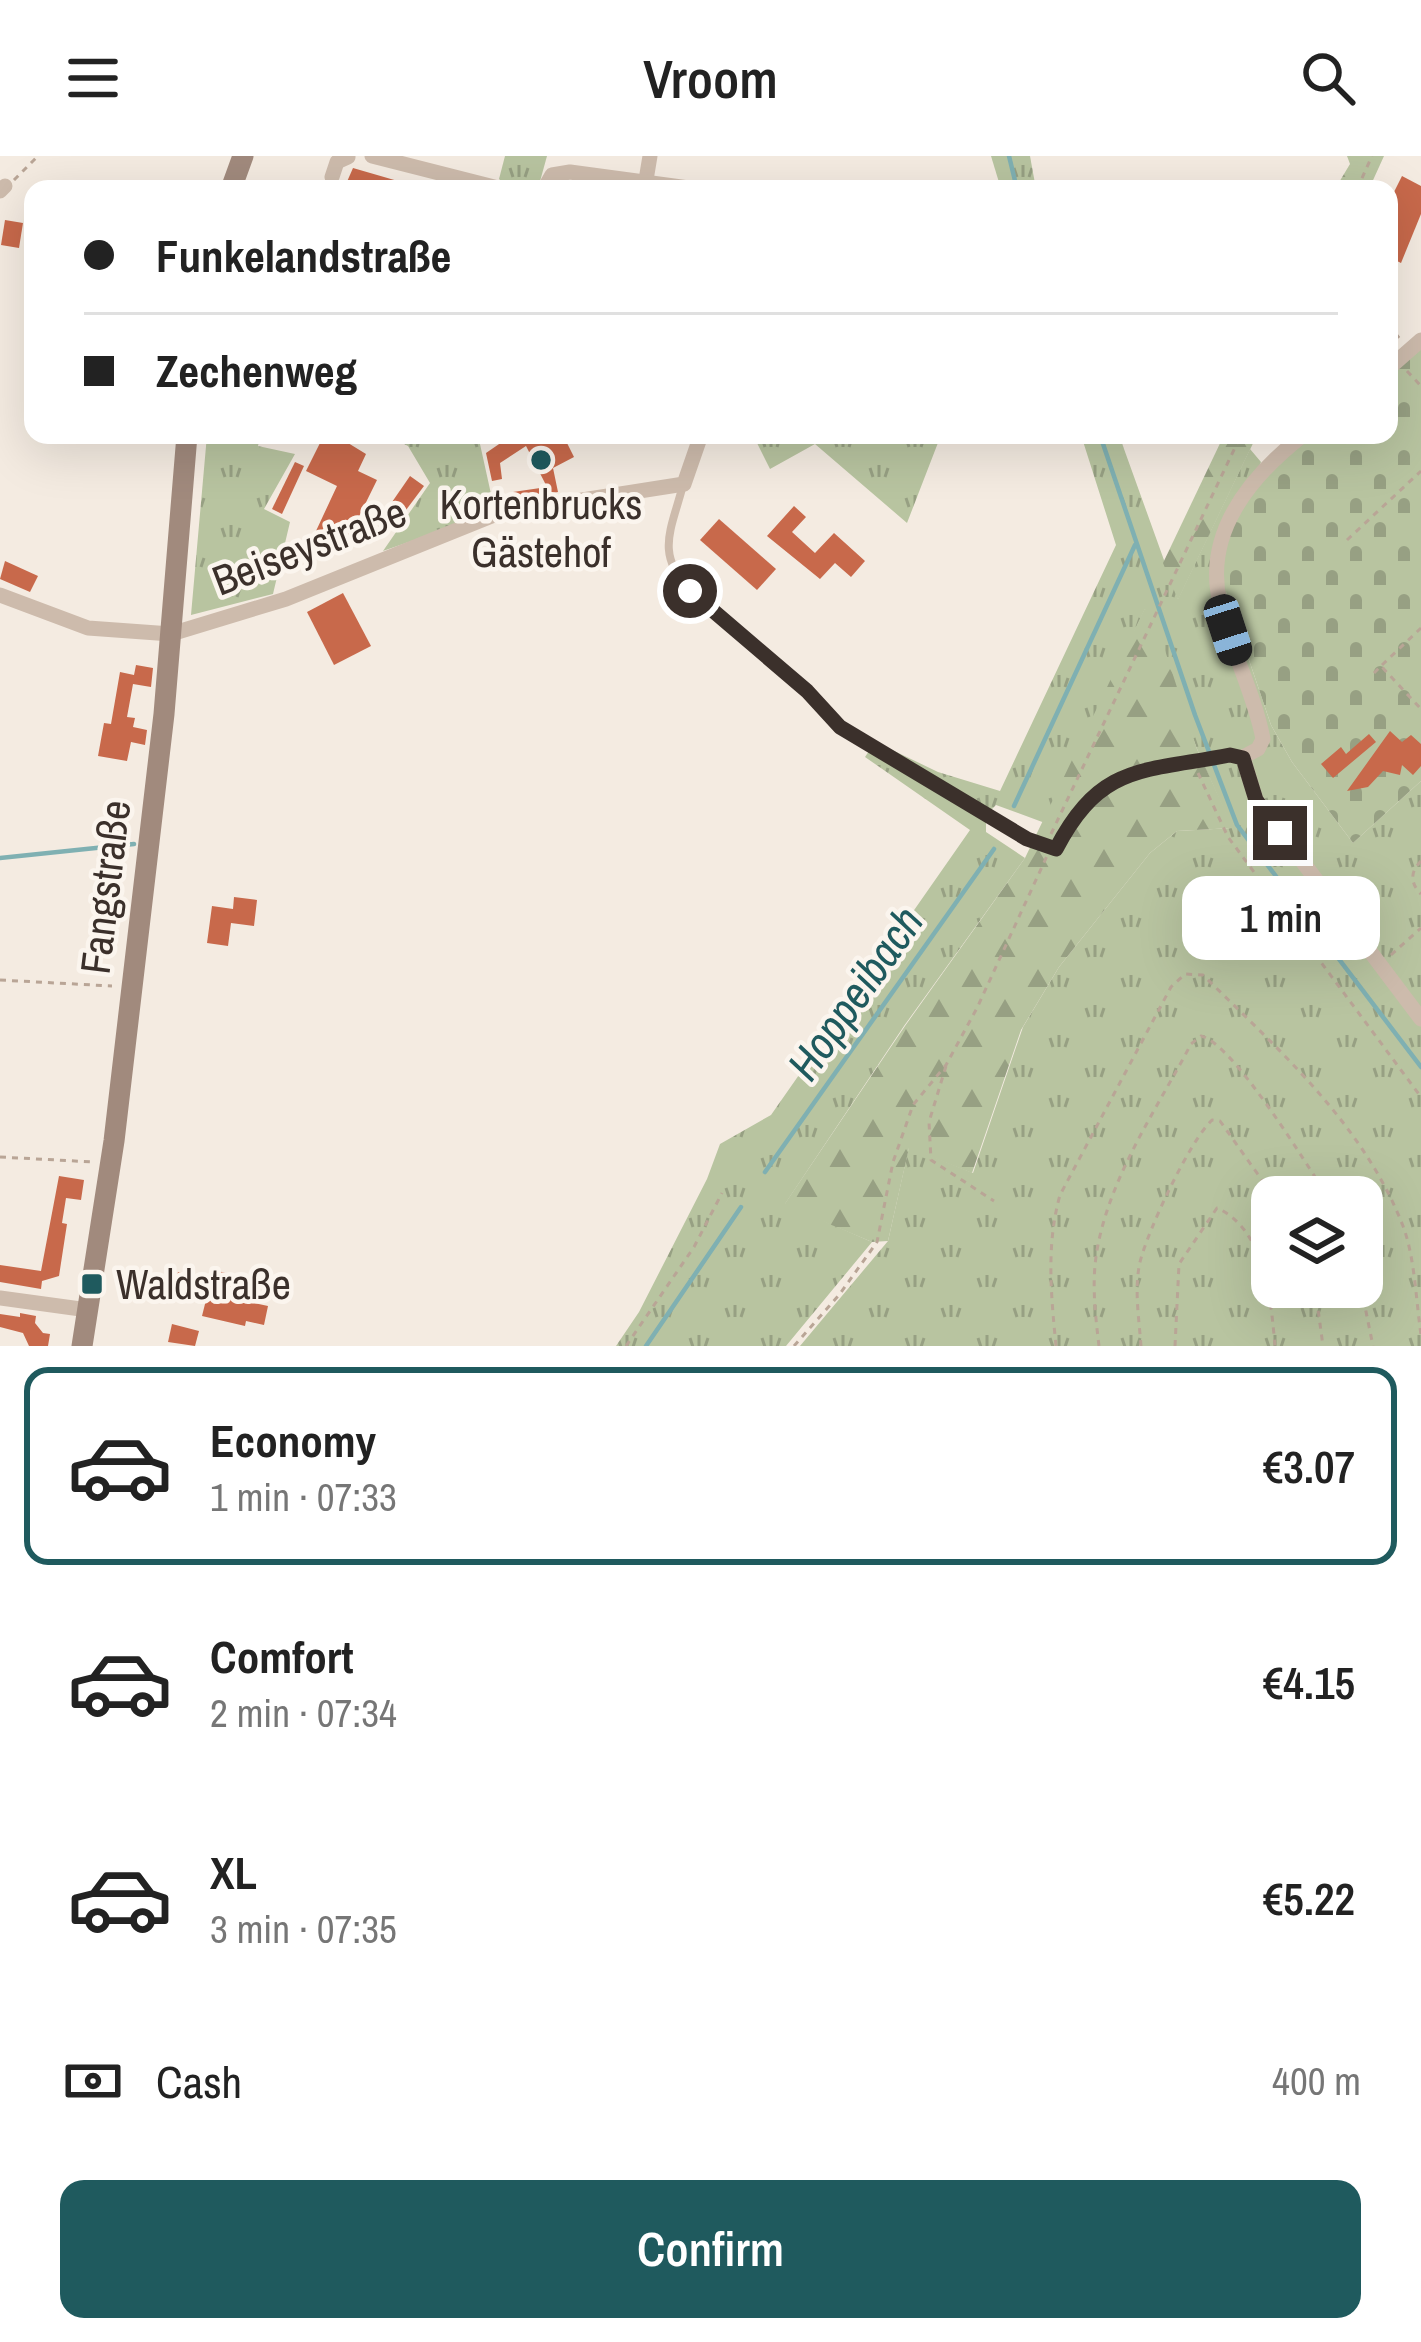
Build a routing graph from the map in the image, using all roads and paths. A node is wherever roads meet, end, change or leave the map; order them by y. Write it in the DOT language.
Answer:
graph roads {
  1 [pos="38,156"];
  2 [pos="350,156"];
  3 [pos="372,156"];
  4 [pos="1360,156"];
  5 [pos="1371,159"];
  6 [pos="332,176"];
  7 [pos="467,180"];
  8 [pos="549,180"];
  9 [pos="617,180"];
  10 [pos="3,189"];
  11 [pos="1404,355"];
  12 [pos="1421,386"];
  13 [pos="186,444"];
  14 [pos="698,444"];
  15 [pos="1237,444"];
  16 [pos="1291,444"];
  17 [pos="1421,471"];
  18 [pos="684,484"];
  19 [pos="1347,540"];
  20 [pos="0,595"];
  21 [pos="1421,628"];
  22 [pos="171,634"];
  23 [pos="1381,666"];
  24 [pos="1374,673"];
  25 [pos="1421,709"];
  26 [pos="1237,756"];
  27 [pos="1194,762"];
  28 [pos="1048,848"];
  29 [pos="1421,861"];
  30 [pos="1421,894"];
  31 [pos="1421,928"];
  32 [pos="1380,966"];
  33 [pos="0,980"];
  34 [pos="132,987"];
  35 [pos="1421,1019"];
  36 [pos="946,1065"];
  37 [pos="1421,1097"];
  38 [pos="0,1157"];
  39 [pos="110,1163"];
  40 [pos="1261,1176"];
  41 [pos="1313,1176"];
  42 [pos="722,1193"];
  43 [pos="994,1201"];
  44 [pos="0,1298"];
  45 [pos="1318,1308"];
  46 [pos="1365,1308"];
  47 [pos="88,1310"];
  48 [pos="1421,1335"];
  49 [pos="82,1346"];
  50 [pos="626,1346"];
  51 [pos="794,1346"];
  52 [pos="1056,1346"];
  53 [pos="1099,1346"];
  54 [pos="1141,1346"];
  55 [pos="1175,1346"];
  56 [pos="1275,1346"];
  57 [pos="1323,1346"];
  58 [pos="1373,1346"];
  1 -- 10 [label="path"];
  2 -- 6 [label="street"];
  3 -- 7 [label="street"];
  4 -- 5 [label="path"];
  8 -- 9 [label="street"];
  11 -- 12 [label="path"];
  13 -- 22 [label="main road, Fangstraße"];
  14 -- 18 [label="street"];
  15 -- 28 [label="path"];
  16 -- 26 [label="street"];
  17 -- 19 [label="path"];
  18 -- 22 [label="street, Beiseystraße"];
  18 -- 28 [label="lane"];
  20 -- 22 [label="street"];
  21 -- 23 [label="path"];
  22 -- 34 [label="main road, Fangstraße"];
  23 -- 24 [label="path"];
  23 -- 25 [label="path"];
  26 -- 27 [label="lane"];
  26 -- 32 [label="street"];
  27 -- 28 [label="lane"];
  27 -- 37 [label="path"];
  28 -- 36 [label="path"];
  29 -- 30 [label="path"];
  31 -- 32 [label="path"];
  32 -- 35 [label="street"];
  33 -- 34 [label="path"];
  34 -- 39 [label="main road, Fangstraße"];
  36 -- 43 [label="path"];
  36 -- 51 [label="path"];
  38 -- 39 [label="path"];
  39 -- 47 [label="main road, Fangstraße"];
  40 -- 54 [label="path"];
  41 -- 53 [label="path"];
  42 -- 50 [label="path"];
  44 -- 47 [label="street"];
  45 -- 57 [label="path"];
  46 -- 58 [label="path"];
  47 -- 49 [label="main road, Fangstraße"];
  48 -- 52 [label="path"];
  55 -- 56 [label="path"];
}
